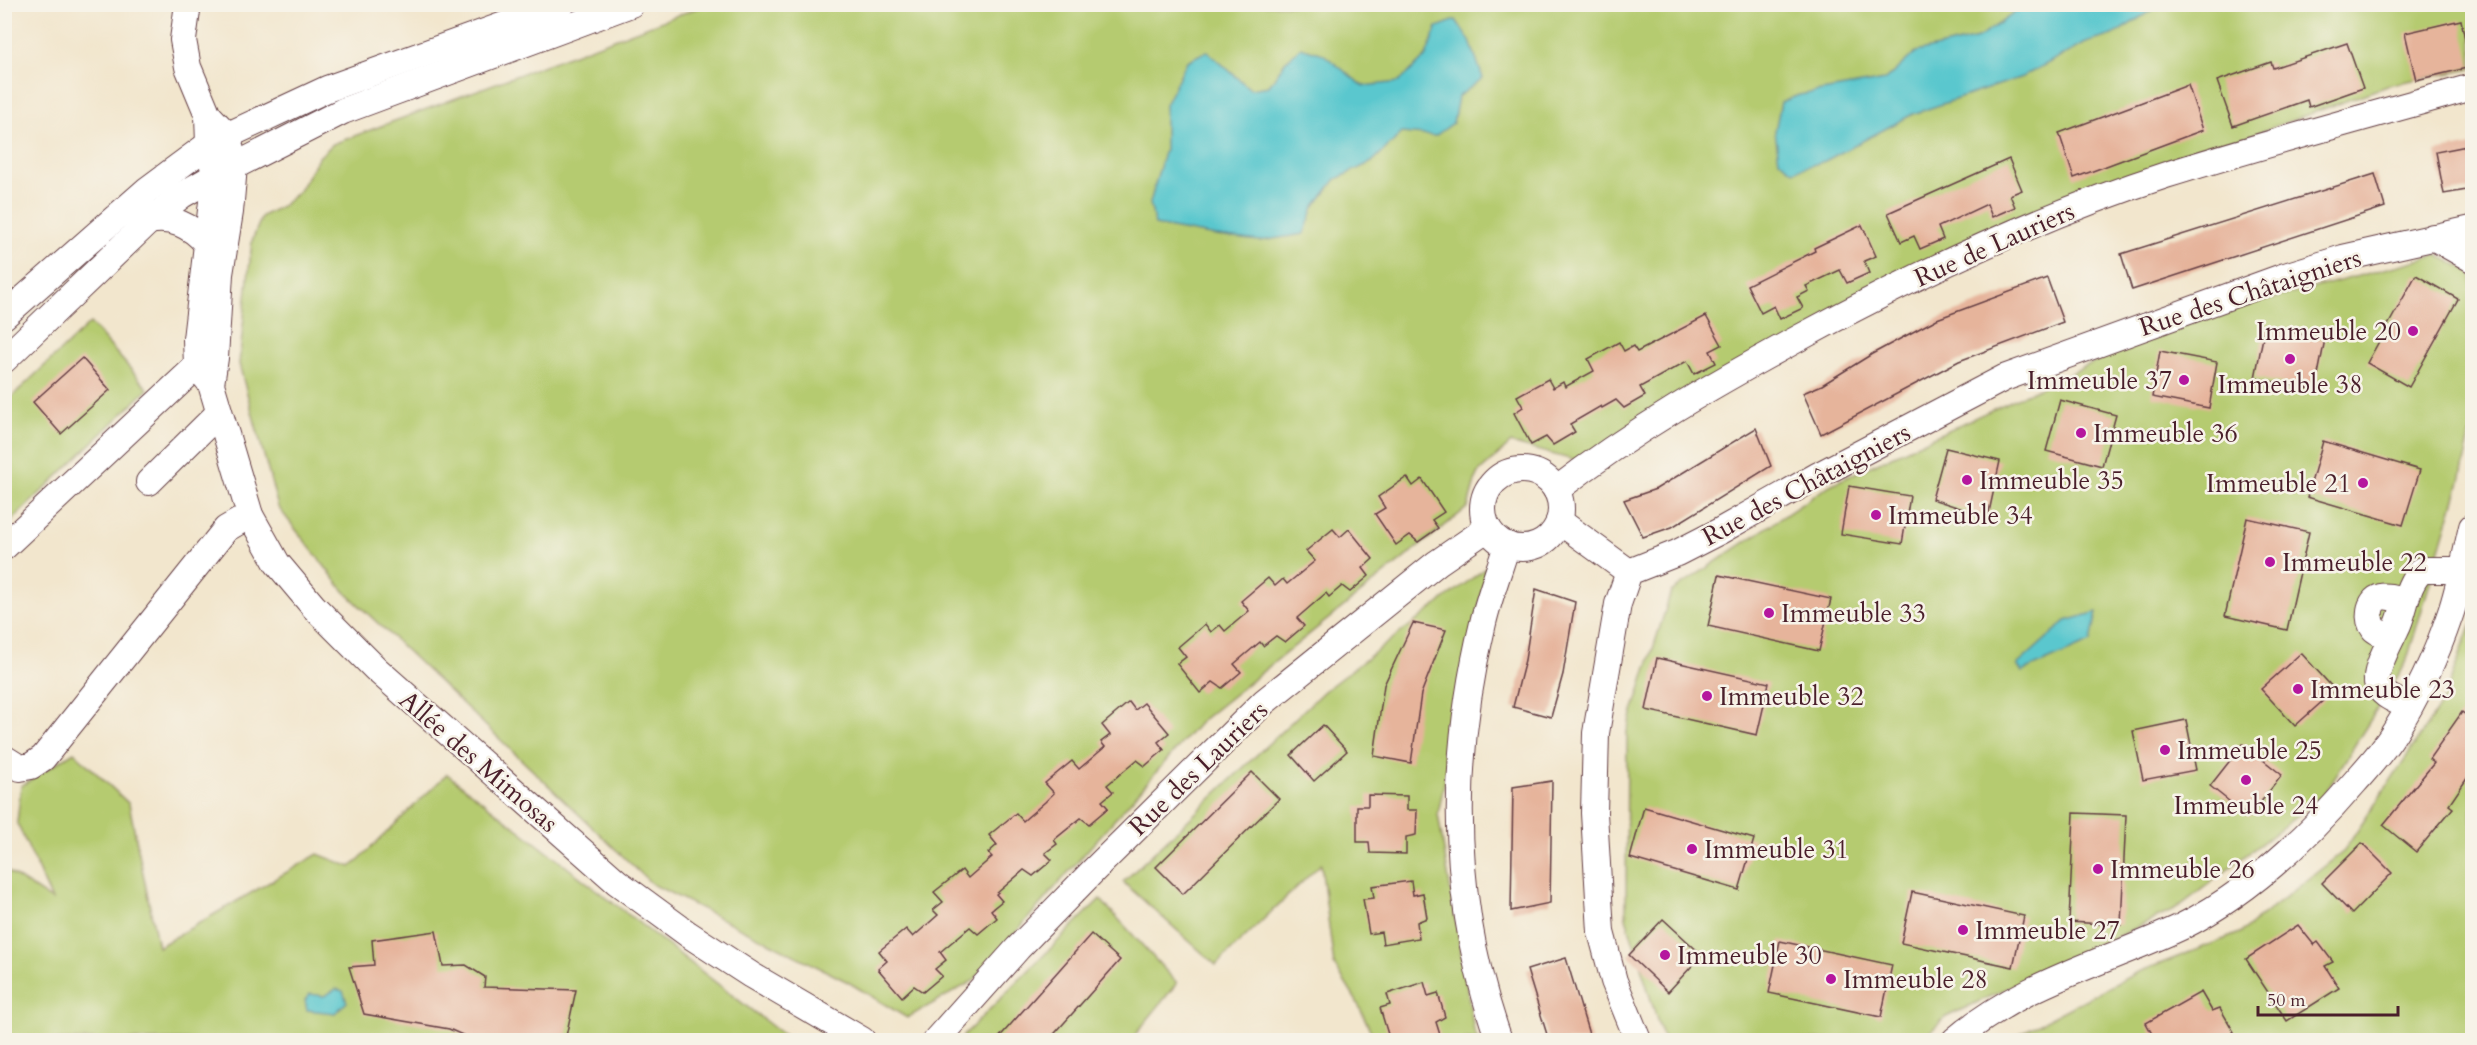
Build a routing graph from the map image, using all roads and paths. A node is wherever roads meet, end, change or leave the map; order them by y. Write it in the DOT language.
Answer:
graph roads {
  1 [pos="188,4"];
  2 [pos="562,4"];
  3 [pos="631,4"];
  4 [pos="2472,87"];
  5 [pos="219,140"];
  6 [pos="224,171"];
  7 [pos="149,221"];
  8 [pos="2472,229"];
  9 [pos="2433,237"];
  10 [pos="206,243"];
  11 [pos="2472,259"];
  12 [pos="4,316"];
  13 [pos="4,360"];
  14 [pos="208,370"];
  15 [pos="219,414"];
  16 [pos="149,482"];
  17 [pos="1556,490"];
  18 [pos="250,515"];
  19 [pos="1559,521"];
  20 [pos="2472,527"];
  21 [pos="1488,528"];
  22 [pos="1507,545"];
  23 [pos="4,547"];
  24 [pos="2462,570"];
  25 [pos="1629,572"];
  26 [pos="2409,707"];
  27 [pos="4,758"];
  28 [pos="862,1041"];
  29 [pos="936,1041"];
  30 [pos="1499,1041"];
  31 [pos="1638,1041"];
  32 [pos="1955,1041"];
  1 -- 5 [label="street"];
  2 -- 5 [label="street"];
  3 -- 6 [label="street"];
  4 -- 17 [label="street, Rue de Lauriers"];
  5 -- 6 [label="street"];
  5 -- 12 [label="street"];
  6 -- 7 [label="street"];
  6 -- 10 [label="street, Allée des Mimosas"];
  6 -- 14 [label="street, Allée des Mimosas"];
  7 -- 10 [label="street"];
  7 -- 13 [label="street"];
  8 -- 9 [label="street, Rue des Châtaigniers"];
  9 -- 11 [label="street"];
  9 -- 25 [label="street, Rue des Châtaigniers"];
  10 -- 14 [label="street, Allée des Mimosas"];
  14 -- 15 [label="street, Allée des Mimosas"];
  14 -- 23 [label="street"];
  15 -- 16 [label="street"];
  15 -- 18 [label="street, Allée des Mimosas"];
  17 -- 19 [label="street"];
  17 -- 21 [label="street"];
  18 -- 27 [label="street"];
  18 -- 28 [label="street, Allée des Mimosas"];
  19 -- 22 [label="street"];
  19 -- 25 [label="street"];
  20 -- 24 [label="street"];
  21 -- 22 [label="street"];
  21 -- 29 [label="street, Rue des Lauriers"];
  22 -- 30 [label="street"];
  24 -- 26 [label="street"];
  24 -- 26 [label="street"];
  25 -- 31 [label="street"];
  26 -- 32 [label="street"];
}
